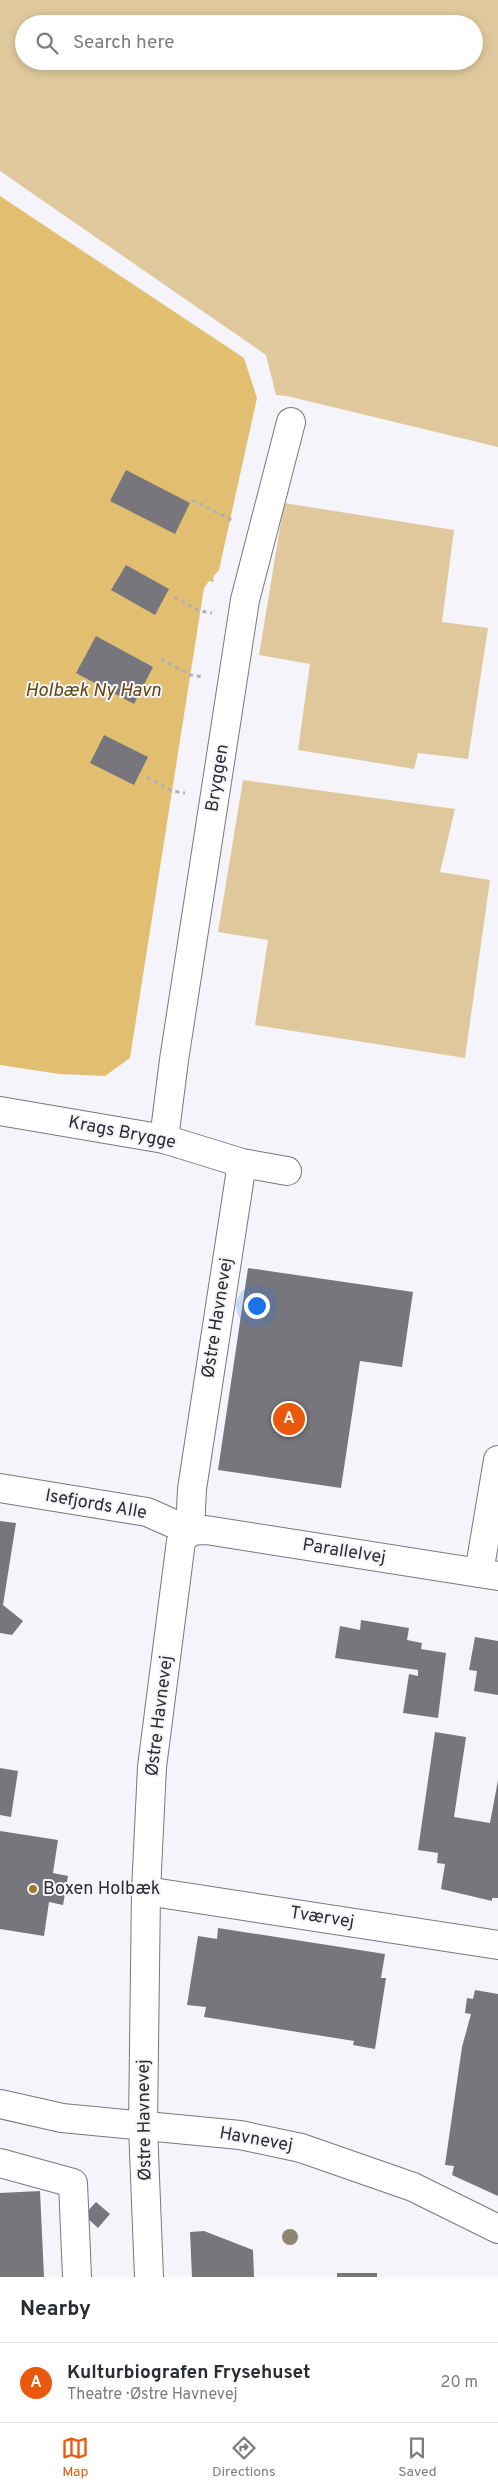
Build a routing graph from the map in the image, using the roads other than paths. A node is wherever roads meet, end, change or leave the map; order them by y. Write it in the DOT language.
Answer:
graph roads {
  1 [pos="291,422"];
  2 [pos="0,1111"];
  3 [pos="164,1139"];
  4 [pos="242,1163"];
  5 [pos="287,1171"];
  6 [pos="498,1460"];
  7 [pos="0,1488"];
  8 [pos="190,1531"];
  9 [pos="488,1575"];
  10 [pos="146,1890"];
  11 [pos="498,1945"];
  12 [pos="0,2104"];
  13 [pos="143,2127"];
  14 [pos="0,2163"];
  15 [pos="498,2229"];
  16 [pos="77,2277"];
  17 [pos="149,2277"];
  1 -- 3 [label="street, Bryggen"];
  2 -- 3 [label="street, Krags Brygge"];
  3 -- 4 [label="street, Krags Brygge"];
  4 -- 5 [label="street, Krags Brygge"];
  4 -- 8 [label="street, Østre Havnevej"];
  6 -- 9 [label="street"];
  7 -- 8 [label="street, Isefjords Alle"];
  8 -- 9 [label="street, Parallelvej"];
  8 -- 10 [label="street, Østre Havnevej"];
  10 -- 11 [label="street, Tværvej"];
  10 -- 13 [label="street, Østre Havnevej"];
  12 -- 13 [label="street, Havnevej"];
  13 -- 15 [label="street, Havnevej"];
  13 -- 17 [label="street, Østre Havnevej"];
  14 -- 16 [label="street"];
}
